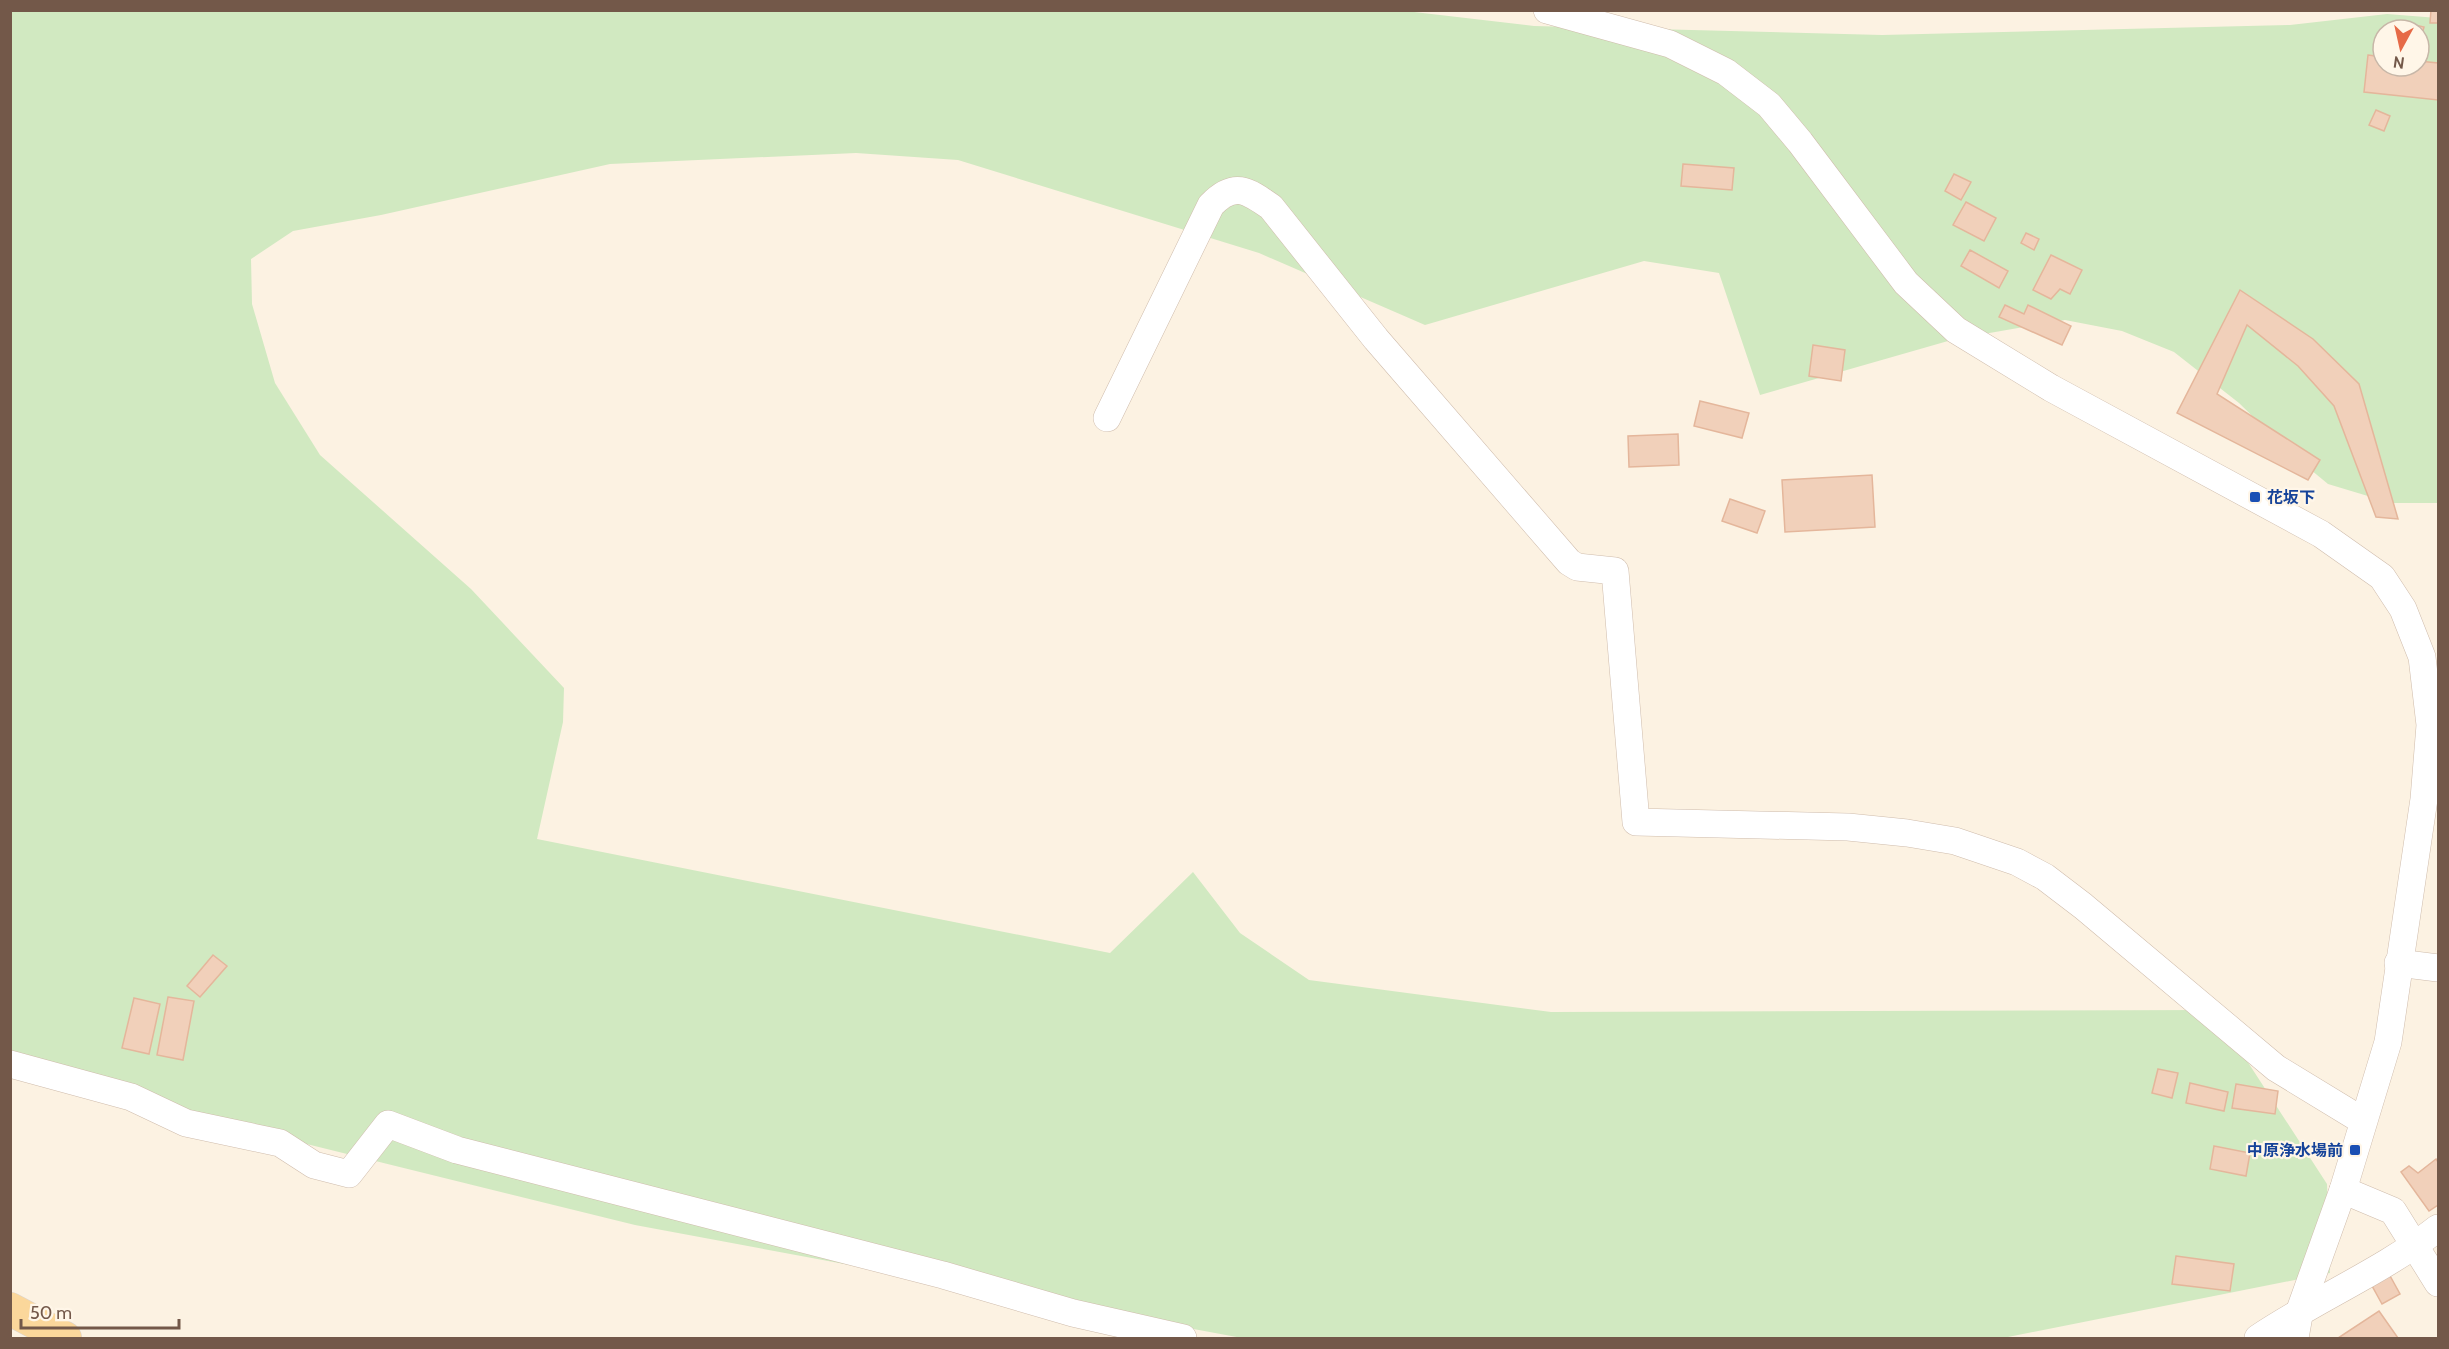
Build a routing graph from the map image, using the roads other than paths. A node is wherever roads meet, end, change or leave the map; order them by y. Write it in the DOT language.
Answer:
graph roads {
  1 [pos="1546,10"];
  2 [pos="1107,418"];
  3 [pos="2431,798"];
  4 [pos="2398,963"];
  5 [pos="2439,968"];
  6 [pos="10,1064"];
  7 [pos="2363,1121"];
  8 [pos="2343,1190"];
  9 [pos="2439,1228"];
  10 [pos="2416,1245"];
  11 [pos="2439,1283"];
  12 [pos="10,1309"];
  13 [pos="2301,1310"];
  14 [pos="65,1338"];
  15 [pos="1183,1338"];
  16 [pos="2258,1338"];
  17 [pos="2295,1338"];
  1 -- 3 [label="street"];
  2 -- 7 [label="street"];
  3 -- 4 [label="street"];
  4 -- 5 [label="street"];
  4 -- 7 [label="street"];
  6 -- 15 [label="street"];
  7 -- 8 [label="street"];
  8 -- 10 [label="street"];
  8 -- 13 [label="street"];
  9 -- 10 [label="street"];
  10 -- 11 [label="street"];
  10 -- 13 [label="street"];
  12 -- 14 [label="main road"];
  13 -- 16 [label="street"];
  13 -- 17 [label="street"];
}
